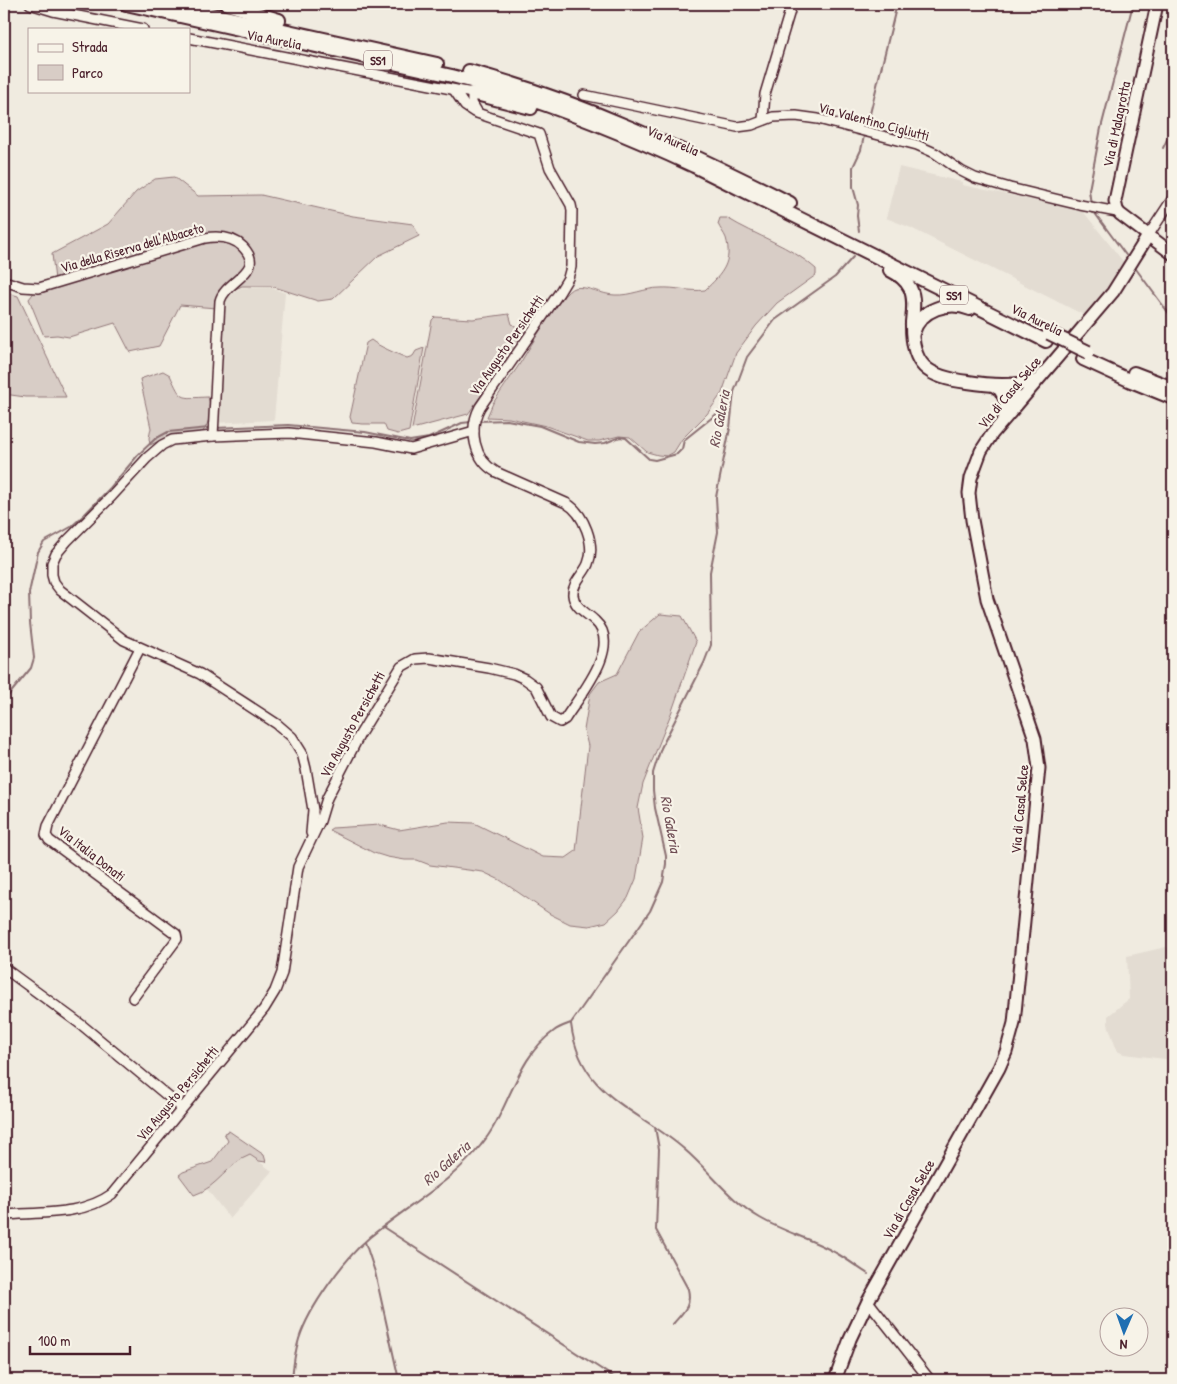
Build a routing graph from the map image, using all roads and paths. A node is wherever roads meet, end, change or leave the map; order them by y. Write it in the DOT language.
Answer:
graph roads {
  1 [pos="30,4"];
  2 [pos="126,4"];
  3 [pos="166,4"];
  4 [pos="228,4"];
  5 [pos="792,4"];
  6 [pos="1157,4"];
  7 [pos="58,8"];
  8 [pos="139,28"];
  9 [pos="190,38"];
  10 [pos="352,45"];
  11 [pos="454,90"];
  12 [pos="472,93"];
  13 [pos="584,95"];
  14 [pos="478,114"];
  15 [pos="762,120"];
  16 [pos="625,136"];
  17 [pos="1173,198"];
  18 [pos="1118,212"];
  19 [pos="826,226"];
  20 [pos="1148,236"];
  21 [pos="862,249"];
  22 [pos="1173,254"];
  23 [pos="4,281"];
  24 [pos="913,336"];
  25 [pos="1047,337"];
  26 [pos="1085,355"];
  27 [pos="1036,381"];
  28 [pos="1000,387"];
  29 [pos="1173,388"];
  30 [pos="1173,398"];
  31 [pos="1020,399"];
  32 [pos="1005,417"];
  33 [pos="474,425"];
  34 [pos="213,430"];
  35 [pos="140,648"];
  36 [pos="312,838"];
  37 [pos="4,968"];
  38 [pos="133,998"];
  39 [pos="182,1108"];
  40 [pos="4,1215"];
  41 [pos="868,1301"];
  42 [pos="835,1380"];
  43 [pos="930,1380"];
  1 -- 7 [label="street"];
  2 -- 16 [label="highway, Via Aurelia / SS1"];
  3 -- 10 [label="highway, Via Aurelia / SS1"];
  4 -- 10 [label="highway"];
  5 -- 15 [label="street"];
  6 -- 18 [label="main road, Via di Malagrotta"];
  7 -- 8 [label="street"];
  9 -- 11 [label="street, Via Aurelia"];
  10 -- 19 [label="highway, Via Aurelia / SS1"];
  11 -- 12 [label="street, Via Aurelia"];
  11 -- 14 [label="street, Via Augusto Persichetti"];
  12 -- 14 [label="street"];
  12 -- 16 [label="highway"];
  13 -- 15 [label="street, Via Valentino Cigliutti"];
  14 -- 33 [label="street, Via Augusto Persichetti"];
  15 -- 18 [label="street, Via Valentino Cigliutti"];
  16 -- 19 [label="highway, Via Aurelia / SS1"];
  17 -- 20 [label="street"];
  18 -- 20 [label="main road"];
  19 -- 21 [label="highway, Via Aurelia / SS1"];
  19 -- 25 [label="highway, Via Aurelia / SS1"];
  20 -- 22 [label="main road"];
  20 -- 27 [label="main road, Via di Casal Selce"];
  21 -- 24 [label="highway"];
  21 -- 25 [label="highway, Via Aurelia / SS1"];
  23 -- 34 [label="street, Via della Riserva dell'Albaceto"];
  24 -- 25 [label="highway"];
  24 -- 28 [label="highway"];
  25 -- 26 [label="highway, Via Aurelia / SS1"];
  26 -- 29 [label="highway, Via Aurelia / SS1"];
  26 -- 30 [label="highway, Via Aurelia / SS1"];
  27 -- 28 [label="highway"];
  27 -- 31 [label="main road, Via di Casal Selce"];
  28 -- 31 [label="highway"];
  28 -- 32 [label="highway"];
  31 -- 32 [label="main road, Via di Casal Selce"];
  32 -- 41 [label="main road, Via di Casal Selce"];
  33 -- 34 [label="street"];
  33 -- 36 [label="street, Via Augusto Persichetti"];
  34 -- 35 [label="street"];
  35 -- 36 [label="street"];
  35 -- 38 [label="street, Via Italia Donati"];
  36 -- 39 [label="street, Via Augusto Persichetti"];
  37 -- 39 [label="street"];
  39 -- 40 [label="street, Via Augusto Persichetti"];
  41 -- 42 [label="main road, Via di Casal Selce"];
  41 -- 43 [label="street"];
}
